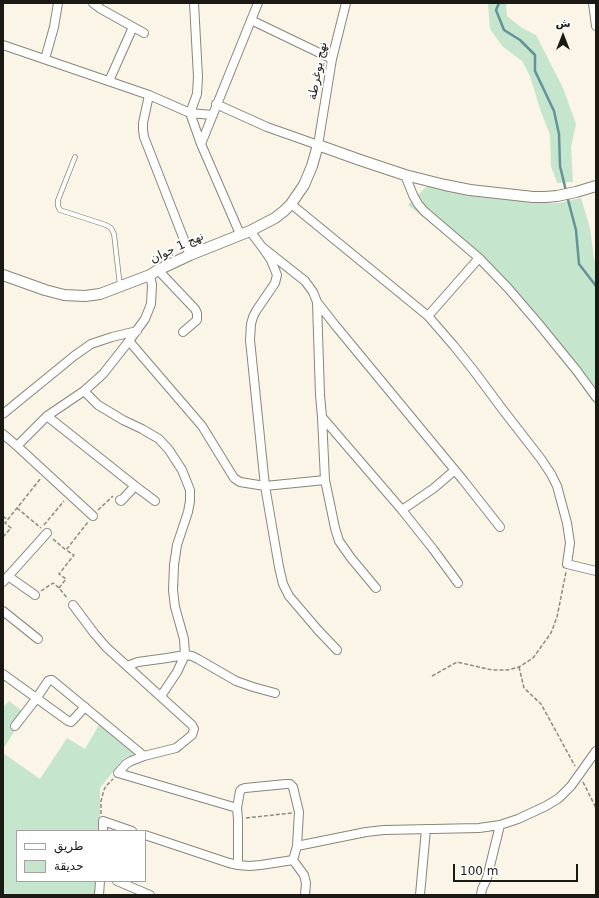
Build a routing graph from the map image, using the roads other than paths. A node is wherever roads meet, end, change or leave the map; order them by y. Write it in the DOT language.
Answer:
graph roads {
  1 [pos="58,3"];
  2 [pos="93,3"];
  3 [pos="194,3"];
  4 [pos="258,3"];
  5 [pos="346,3"];
  6 [pos="594,5"];
  7 [pos="103,6"];
  8 [pos="251,20"];
  9 [pos="596,26"];
  10 [pos="133,27"];
  11 [pos="144,33"];
  12 [pos="3,45"];
  13 [pos="45,59"];
  14 [pos="332,59"];
  15 [pos="108,81"];
  16 [pos="148,95"];
  17 [pos="216,104"];
  18 [pos="190,113"];
  19 [pos="212,115"];
  20 [pos="200,144"];
  21 [pos="318,145"];
  22 [pos="75,157"];
  23 [pos="405,175"];
  24 [pos="596,186"];
  25 [pos="291,204"];
  26 [pos="245,233"];
  27 [pos="262,247"];
  28 [pos="190,255"];
  29 [pos="478,258"];
  30 [pos="154,272"];
  31 [pos="3,275"];
  32 [pos="120,286"];
  33 [pos="317,302"];
  34 [pos="428,316"];
  35 [pos="137,331"];
  36 [pos="183,332"];
  37 [pos="129,341"];
  38 [pos="84,391"];
  39 [pos="596,397"];
  40 [pos="3,414"];
  41 [pos="47,416"];
  42 [pos="322,417"];
  43 [pos="3,434"];
  44 [pos="17,446"];
  45 [pos="455,470"];
  46 [pos="325,480"];
  47 [pos="134,486"];
  48 [pos="265,486"];
  49 [pos="120,500"];
  50 [pos="156,501"];
  51 [pos="402,510"];
  52 [pos="93,516"];
  53 [pos="500,527"];
  54 [pos="47,533"];
  55 [pos="596,571"];
  56 [pos="6,579"];
  57 [pos="458,583"];
  58 [pos="376,588"];
  59 [pos="35,595"];
  60 [pos="73,605"];
  61 [pos="3,610"];
  62 [pos="38,640"];
  63 [pos="337,650"];
  64 [pos="185,655"];
  65 [pos="127,666"];
  66 [pos="3,674"];
  67 [pos="275,693"];
  68 [pos="161,696"];
  69 [pos="36,699"];
  70 [pos="85,707"];
  71 [pos="15,726"];
  72 [pos="596,751"];
  73 [pos="144,756"];
  74 [pos="237,808"];
  75 [pos="500,825"];
  76 [pos="103,830"];
  77 [pos="129,830"];
  78 [pos="426,830"];
  79 [pos="146,835"];
  80 [pos="297,846"];
  81 [pos="293,860"];
  82 [pos="238,865"];
  83 [pos="100,882"];
  84 [pos="119,882"];
  85 [pos="99,895"];
  86 [pos="150,895"];
  87 [pos="305,895"];
  88 [pos="420,895"];
  89 [pos="481,895"];
  1 -- 13 [label="street"];
  2 -- 7 [label="street"];
  3 -- 18 [label="street"];
  4 -- 8 [label="street"];
  5 -- 14 [label="street, نهج يوغرطة"];
  6 -- 9 [label="street"];
  7 -- 10 [label="street"];
  8 -- 14 [label="street"];
  8 -- 17 [label="street"];
  10 -- 11 [label="street"];
  10 -- 15 [label="street"];
  12 -- 13 [label="street"];
  13 -- 15 [label="street"];
  14 -- 21 [label="street, نهج يوغرطة"];
  15 -- 16 [label="street"];
  16 -- 18 [label="street"];
  16 -- 28 [label="street"];
  17 -- 19 [label="street"];
  17 -- 21 [label="street"];
  18 -- 19 [label="street"];
  18 -- 20 [label="street"];
  19 -- 20 [label="street"];
  20 -- 26 [label="street"];
  21 -- 23 [label="street"];
  21 -- 25 [label="street, نهج 1 جوان"];
  22 -- 32 [label="lane"];
  23 -- 24 [label="street"];
  23 -- 29 [label="street"];
  25 -- 26 [label="street, نهج 1 جوان"];
  25 -- 34 [label="street"];
  26 -- 27 [label="street"];
  26 -- 28 [label="street, نهج 1 جوان"];
  27 -- 33 [label="street"];
  27 -- 48 [label="street"];
  28 -- 30 [label="street, نهج 1 جوان"];
  29 -- 34 [label="street"];
  29 -- 39 [label="street"];
  30 -- 32 [label="street, نهج 1 جوان"];
  30 -- 35 [label="street"];
  30 -- 36 [label="street"];
  31 -- 32 [label="street, نهج 1 جوان"];
  33 -- 42 [label="street"];
  33 -- 45 [label="street"];
  34 -- 55 [label="street"];
  35 -- 37 [label="street"];
  35 -- 40 [label="street"];
  37 -- 38 [label="street"];
  37 -- 48 [label="street"];
  38 -- 41 [label="street"];
  38 -- 64 [label="street"];
  41 -- 44 [label="street"];
  41 -- 47 [label="street"];
  42 -- 46 [label="street"];
  42 -- 51 [label="street"];
  43 -- 44 [label="street"];
  44 -- 52 [label="street"];
  45 -- 51 [label="street"];
  45 -- 53 [label="street"];
  46 -- 48 [label="street"];
  46 -- 58 [label="street"];
  47 -- 49 [label="street"];
  47 -- 50 [label="street"];
  48 -- 63 [label="street"];
  51 -- 57 [label="street"];
  54 -- 56 [label="street"];
  56 -- 59 [label="street"];
  60 -- 65 [label="street"];
  61 -- 62 [label="street"];
  64 -- 65 [label="street"];
  64 -- 67 [label="street"];
  64 -- 68 [label="street"];
  65 -- 68 [label="street"];
  66 -- 69 [label="street"];
  68 -- 73 [label="street"];
  69 -- 70 [label="street"];
  69 -- 70 [label="street"];
  69 -- 71 [label="street"];
  70 -- 73 [label="street"];
  72 -- 75 [label="street"];
  73 -- 74 [label="street"];
  74 -- 80 [label="street"];
  74 -- 82 [label="street"];
  75 -- 78 [label="street"];
  75 -- 89 [label="street"];
  76 -- 77 [label="street"];
  78 -- 80 [label="street"];
  78 -- 88 [label="street"];
  79 -- 82 [label="street"];
  80 -- 81 [label="street"];
  81 -- 82 [label="street"];
  81 -- 87 [label="street"];
  83 -- 85 [label="street"];
  84 -- 86 [label="street"];
}
